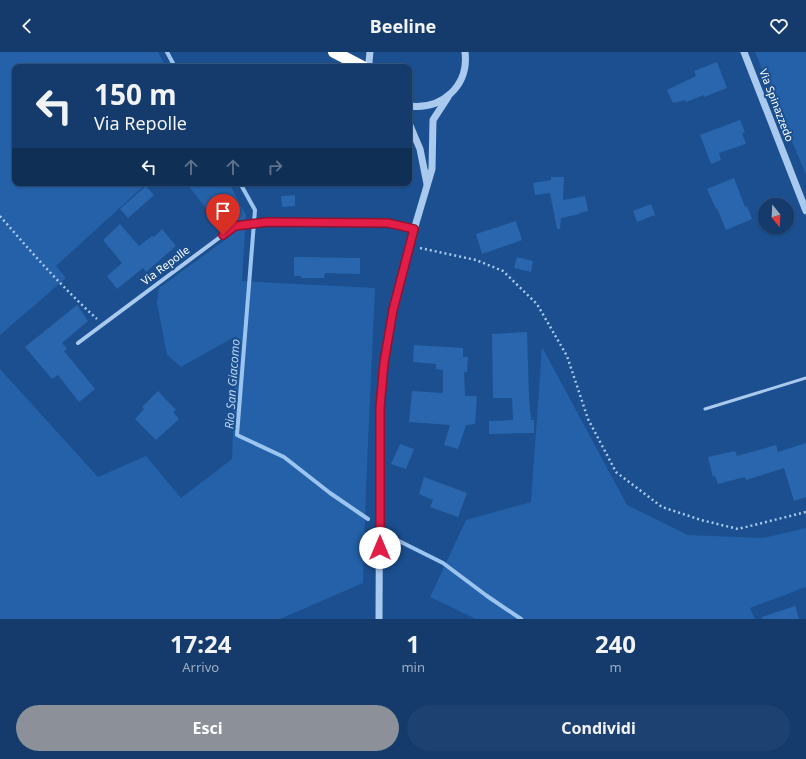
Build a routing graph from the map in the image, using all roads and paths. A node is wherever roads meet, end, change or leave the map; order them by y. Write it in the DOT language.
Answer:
graph roads {
  1 [pos="334,52"];
  2 [pos="370,52"];
  3 [pos="465,52"];
  4 [pos="744,52"];
  5 [pos="357,64"];
  6 [pos="369,64"];
  7 [pos="448,97"];
  8 [pos="412,106"];
  9 [pos="412,130"];
  10 [pos="428,186"];
  11 [pos="806,211"];
  12 [pos="0,216"];
  13 [pos="414,229"];
  14 [pos="410,246"];
  15 [pos="103,325"];
  16 [pos="78,343"];
  17 [pos="806,378"];
  18 [pos="705,409"];
  19 [pos="806,512"];
  20 [pos="379,619"];
  1 -- 5 [label="highway"];
  2 -- 6 [label="street"];
  3 -- 7 [label="street"];
  4 -- 11 [label="street, Via Spinazzedo"];
  7 -- 8 [label="street"];
  7 -- 10 [label="street"];
  9 -- 10 [label="street"];
  10 -- 13 [label="street"];
  12 -- 15 [label="path"];
  13 -- 14 [label="street"];
  13 -- 15 [label="street, Via Repolle"];
  14 -- 19 [label="path"];
  14 -- 20 [label="street"];
  15 -- 16 [label="street, Via Repolle"];
  17 -- 18 [label="lane"];
}
